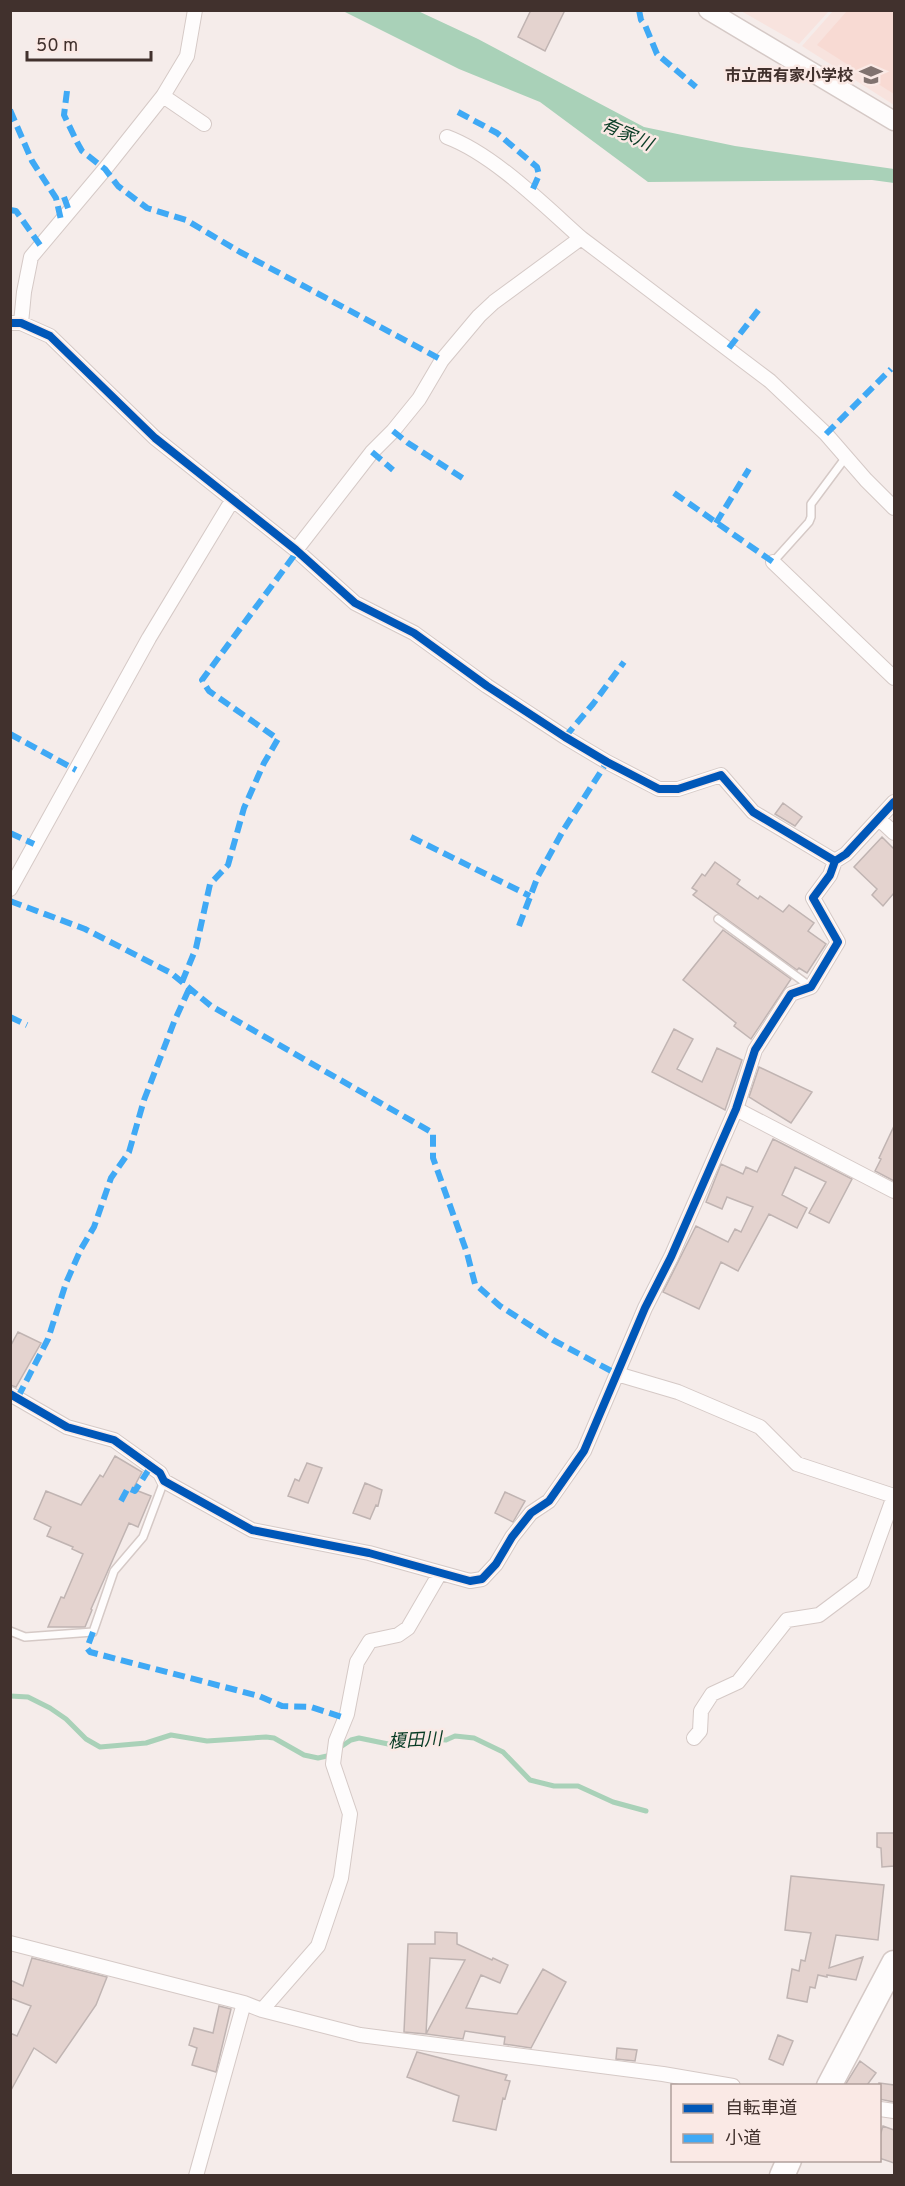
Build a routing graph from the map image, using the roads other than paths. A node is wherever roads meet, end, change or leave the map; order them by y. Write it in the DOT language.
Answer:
graph roads {
  1 [pos="195,10"];
  2 [pos="708,10"];
  3 [pos="163,96"];
  4 [pos="894,121"];
  5 [pos="204,124"];
  6 [pos="447,137"];
  7 [pos="581,238"];
  8 [pos="16,323"];
  9 [pos="846,457"];
  10 [pos="233,499"];
  11 [pos="894,508"];
  12 [pos="296,550"];
  13 [pos="772,562"];
  14 [pos="894,678"];
  15 [pos="894,802"];
  16 [pos="879,819"];
  17 [pos="894,833"];
  18 [pos="835,861"];
  19 [pos="10,889"];
  20 [pos="718,919"];
  21 [pos="811,987"];
  22 [pos="736,1109"];
  23 [pos="894,1191"];
  24 [pos="617,1374"];
  25 [pos="10,1394"];
  26 [pos="164,1481"];
  27 [pos="894,1496"];
  28 [pos="440,1573"];
  29 [pos="10,1631"];
  30 [pos="694,1738"];
  31 [pos="10,1943"];
  32 [pos="894,1963"];
  33 [pos="244,2003"];
  34 [pos="262,2010"];
  35 [pos="727,2084"];
  36 [pos="830,2084"];
  37 [pos="196,2175"];
  1 -- 3 [label="street"];
  2 -- 4 [label="street"];
  3 -- 5 [label="street"];
  3 -- 8 [label="street"];
  6 -- 7 [label="street"];
  7 -- 9 [label="street"];
  7 -- 12 [label="street"];
  8 -- 10 [label="street"];
  9 -- 11 [label="street"];
  9 -- 13 [label="lane"];
  10 -- 12 [label="street"];
  10 -- 19 [label="street"];
  12 -- 18 [label="street"];
  13 -- 14 [label="street"];
  15 -- 16 [label="street"];
  16 -- 17 [label="street"];
  16 -- 18 [label="street"];
  18 -- 21 [label="street"];
  20 -- 21 [label="lane"];
  21 -- 22 [label="street"];
  22 -- 23 [label="street"];
  22 -- 24 [label="street"];
  24 -- 27 [label="street"];
  24 -- 28 [label="street"];
  25 -- 26 [label="street"];
  26 -- 28 [label="street"];
  26 -- 29 [label="lane"];
  27 -- 30 [label="street"];
  28 -- 34 [label="street"];
  31 -- 33 [label="street"];
  32 -- 36 [label="highway"];
  33 -- 34 [label="street"];
  33 -- 37 [label="street"];
  34 -- 35 [label="street"];
}
